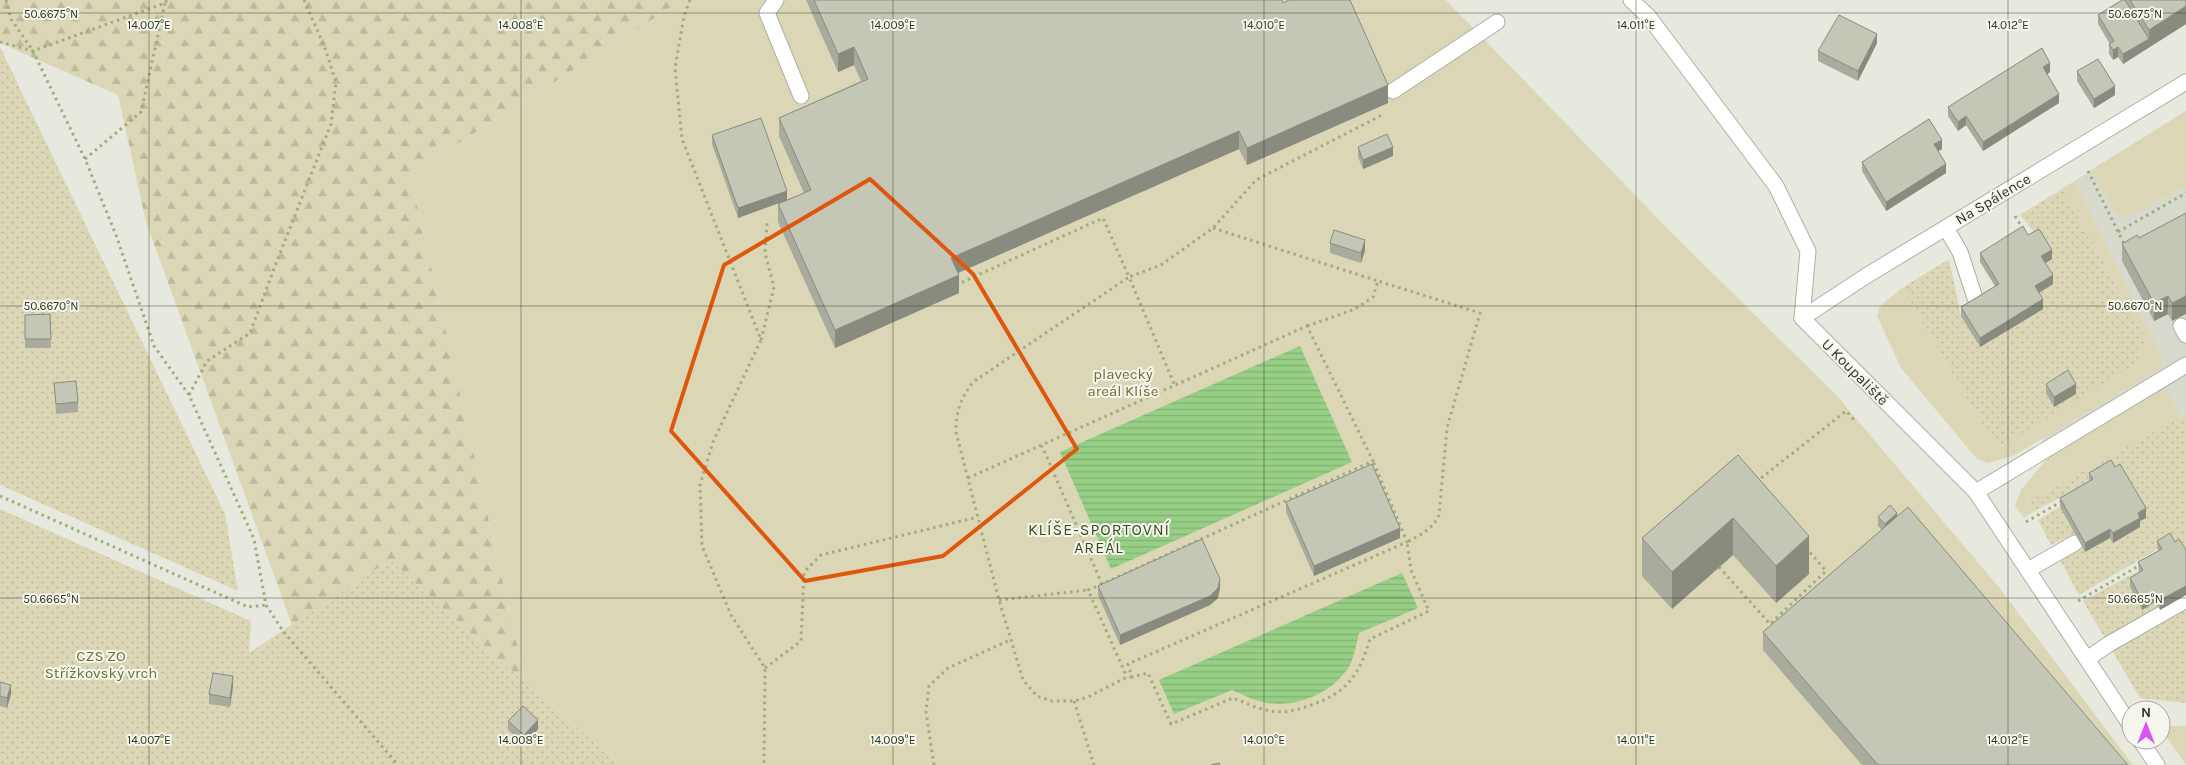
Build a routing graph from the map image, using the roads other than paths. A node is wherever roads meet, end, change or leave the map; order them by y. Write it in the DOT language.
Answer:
graph roads {
  1 [pos="776,0"];
  2 [pos="1631,0"];
  3 [pos="1497,22"];
  4 [pos="2186,82"];
  5 [pos="1393,91"];
  6 [pos="801,96"];
  7 [pos="1946,228"];
  8 [pos="1974,298"];
  9 [pos="1802,318"];
  10 [pos="2186,365"];
  11 [pos="1976,492"];
  12 [pos="2075,543"];
  13 [pos="2028,570"];
  14 [pos="2186,600"];
  15 [pos="2087,659"];
  16 [pos="2121,711"];
  17 [pos="2147,750"];
  18 [pos="2157,765"];
  1 -- 6 [label="street"];
  2 -- 9 [label="street"];
  3 -- 5 [label="street"];
  4 -- 7 [label="street, Na Spálence"];
  7 -- 8 [label="street"];
  7 -- 9 [label="street, Na Spálence"];
  9 -- 11 [label="street, U Koupaliště"];
  10 -- 11 [label="street"];
  11 -- 13 [label="street, U Koupaliště"];
  12 -- 13 [label="street"];
  13 -- 15 [label="street, U Koupaliště"];
  14 -- 15 [label="street"];
  15 -- 16 [label="street, U Koupaliště"];
  17 -- 18 [label="street"];
}
